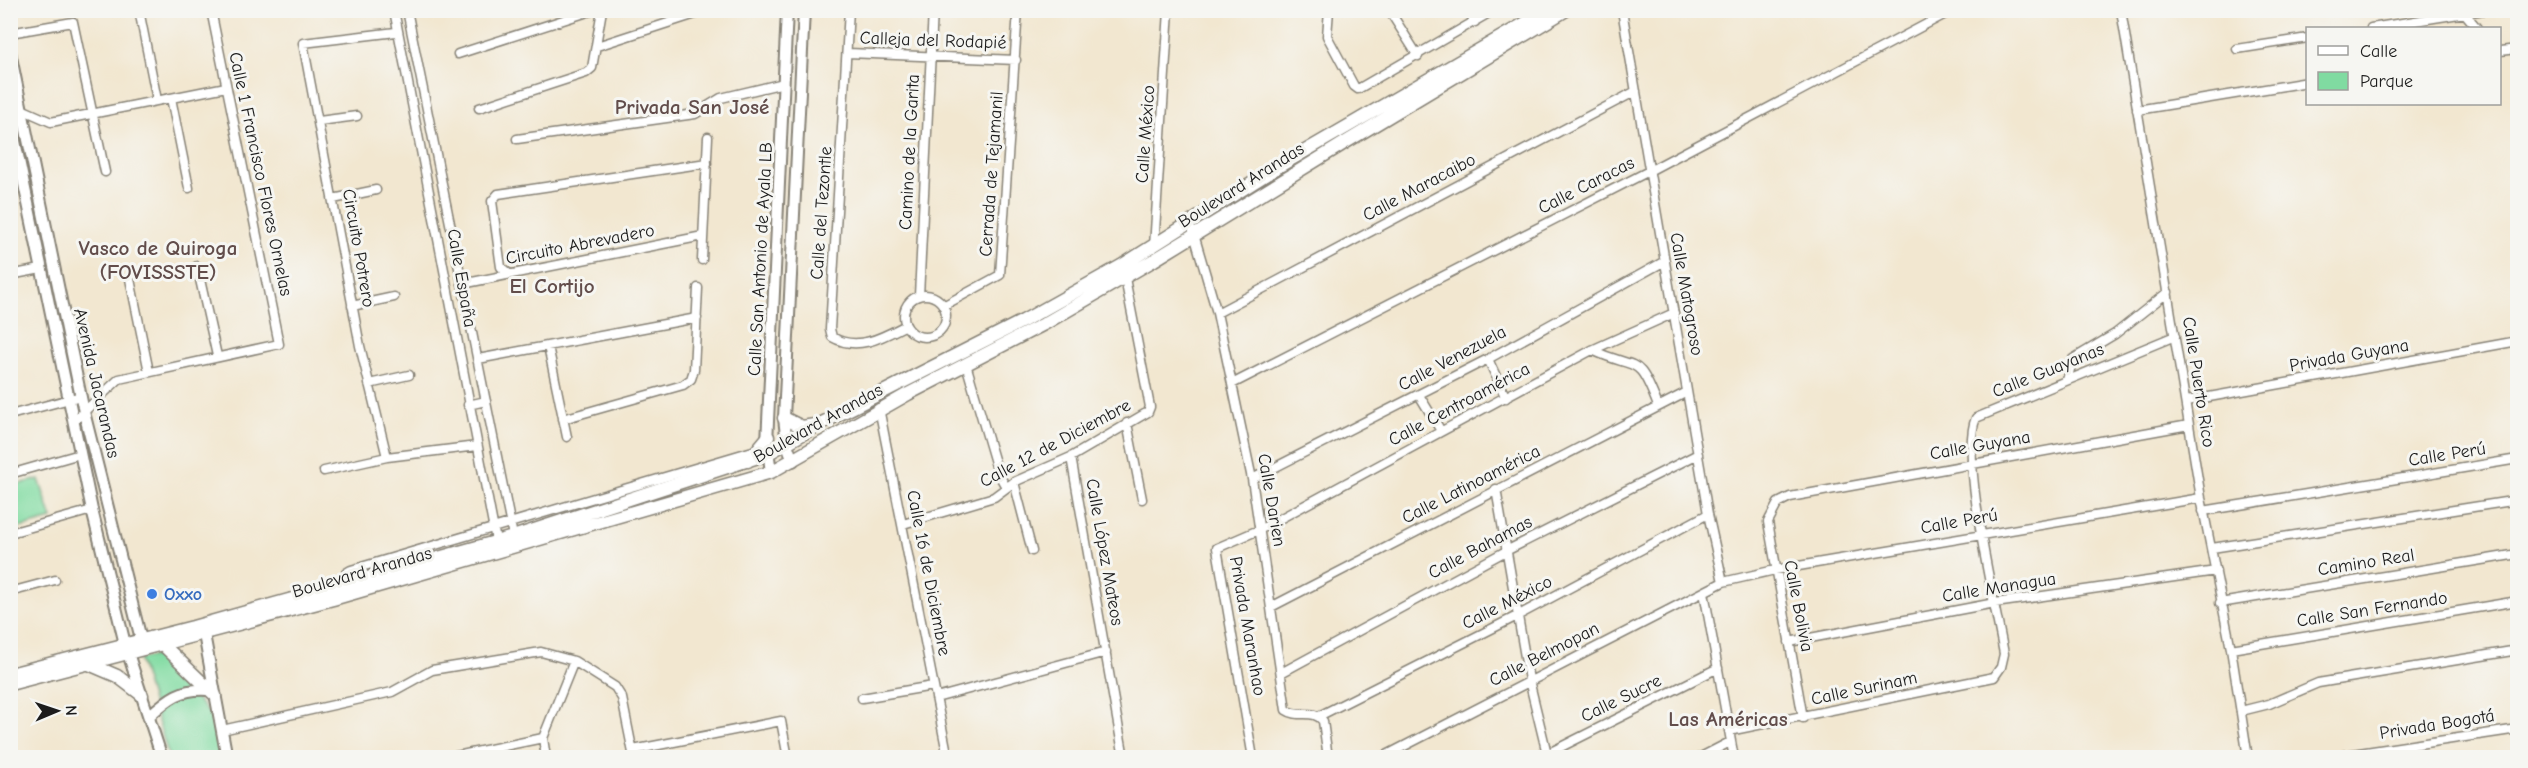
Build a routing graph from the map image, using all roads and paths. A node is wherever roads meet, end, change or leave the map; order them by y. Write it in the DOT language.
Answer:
graph roads {
  1 [pos="139,10"];
  2 [pos="211,10"];
  3 [pos="394,10"];
  4 [pos="407,10"];
  5 [pos="594,10"];
  6 [pos="602,10"];
  7 [pos="708,10"];
  8 [pos="787,10"];
  9 [pos="804,10"];
  10 [pos="849,10"];
  11 [pos="933,10"];
  12 [pos="1018,10"];
  13 [pos="1169,10"];
  14 [pos="1329,10"];
  15 [pos="1389,10"];
  16 [pos="1468,10"];
  17 [pos="1494,10"];
  18 [pos="1548,10"];
  19 [pos="1566,10"];
  20 [pos="1622,10"];
  21 [pos="1953,10"];
  22 [pos="2121,10"];
  23 [pos="2424,10"];
  24 [pos="2484,10"];
  25 [pos="2463,12"];
  26 [pos="2432,19"];
  27 [pos="1475,22"];
  28 [pos="2378,27"];
  29 [pos="2475,27"];
  30 [pos="786,28"];
  31 [pos="803,29"];
  32 [pos="396,32"];
  33 [pos="10,33"];
  34 [pos="2306,38"];
  35 [pos="597,46"];
  36 [pos="2237,49"];
  37 [pos="2517,49"];
  38 [pos="2501,51"];
  39 [pos="10,52"];
  40 [pos="848,53"];
  41 [pos="458,54"];
  42 [pos="931,56"];
  43 [pos="1418,56"];
  44 [pos="1016,60"];
  45 [pos="2306,82"];
  46 [pos="784,83"];
  47 [pos="226,87"];
  48 [pos="1636,91"];
  49 [pos="171,98"];
  50 [pos="157,100"];
  51 [pos="10,104"];
  52 [pos="479,108"];
  53 [pos="24,110"];
  54 [pos="2138,110"];
  55 [pos="93,114"];
  56 [pos="357,116"];
  57 [pos="10,117"];
  58 [pos="319,122"];
  59 [pos="782,123"];
  60 [pos="798,124"];
  61 [pos="708,137"];
  62 [pos="517,139"];
  63 [pos="707,163"];
  64 [pos="1281,165"];
  65 [pos="1649,171"];
  66 [pos="105,172"];
  67 [pos="1294,173"];
  68 [pos="189,188"];
  69 [pos="376,190"];
  70 [pos="445,195"];
  71 [pos="431,198"];
  72 [pos="333,199"];
  73 [pos="1192,230"];
  74 [pos="703,236"];
  75 [pos="1154,246"];
  76 [pos="702,260"];
  77 [pos="1154,260"];
  78 [pos="1665,261"];
  79 [pos="197,266"];
  80 [pos="41,269"];
  81 [pos="1123,271"];
  82 [pos="509,274"];
  83 [pos="10,275"];
  84 [pos="130,279"];
  85 [pos="462,284"];
  86 [pos="698,288"];
  87 [pos="2168,292"];
  88 [pos="919,296"];
  89 [pos="394,297"];
  90 [pos="352,306"];
  91 [pos="943,306"];
  92 [pos="1217,313"];
  93 [pos="1674,313"];
  94 [pos="697,318"];
  95 [pos="906,325"];
  96 [pos="2175,336"];
  97 [pos="2517,341"];
  98 [pos="548,346"];
  99 [pos="1592,350"];
  100 [pos="217,356"];
  101 [pos="478,359"];
  102 [pos="1488,359"];
  103 [pos="966,364"];
  104 [pos="149,372"];
  105 [pos="409,375"];
  106 [pos="2067,380"];
  107 [pos="369,384"];
  108 [pos="1232,384"];
  109 [pos="1688,392"];
  110 [pos="1419,395"];
  111 [pos="81,396"];
  112 [pos="876,396"];
  113 [pos="1506,398"];
  114 [pos="68,399"];
  115 [pos="486,400"];
  116 [pos="2187,401"];
  117 [pos="468,405"];
  118 [pos="1658,406"];
  119 [pos="880,410"];
  120 [pos="84,412"];
  121 [pos="10,415"];
  122 [pos="784,418"];
  123 [pos="563,419"];
  124 [pos="73,422"];
  125 [pos="822,423"];
  126 [pos="1127,423"];
  127 [pos="2189,425"];
  128 [pos="1441,431"];
  129 [pos="567,436"];
  130 [pos="768,437"];
  131 [pos="787,444"];
  132 [pos="477,446"];
  133 [pos="762,452"];
  134 [pos="80,454"];
  135 [pos="1698,454"];
  136 [pos="387,457"];
  137 [pos="1071,457"];
  138 [pos="2517,459"];
  139 [pos="793,461"];
  140 [pos="1971,464"];
  141 [pos="324,471"];
  142 [pos="771,472"];
  143 [pos="681,473"];
  144 [pos="10,474"];
  145 [pos="699,478"];
  146 [pos="1252,479"];
  147 [pos="1010,484"];
  148 [pos="1496,489"];
  149 [pos="2201,498"];
  150 [pos="1142,499"];
  151 [pos="2517,500"];
  152 [pos="1778,503"];
  153 [pos="92,510"];
  154 [pos="2204,511"];
  155 [pos="1708,514"];
  156 [pos="510,523"];
  157 [pos="903,524"];
  158 [pos="494,528"];
  159 [pos="1261,529"];
  160 [pos="10,533"];
  161 [pos="1982,534"];
  162 [pos="514,542"];
  163 [pos="497,547"];
  164 [pos="2212,548"];
  165 [pos="1032,551"];
  166 [pos="1506,551"];
  167 [pos="2517,554"];
  168 [pos="1775,570"];
  169 [pos="2216,571"];
  170 [pos="56,580"];
  171 [pos="1723,582"];
  172 [pos="345,584"];
  173 [pos="10,592"];
  174 [pos="1704,592"];
  175 [pos="2517,602"];
  176 [pos="1995,603"];
  177 [pos="2220,603"];
  178 [pos="1271,607"];
  179 [pos="1517,616"];
  180 [pos="204,634"];
  181 [pos="159,641"];
  182 [pos="1790,642"];
  183 [pos="143,646"];
  184 [pos="127,649"];
  185 [pos="2231,649"];
  186 [pos="2517,650"];
  187 [pos="1106,652"];
  188 [pos="574,661"];
  189 [pos="88,663"];
  190 [pos="1718,668"];
  191 [pos="1281,673"];
  192 [pos="10,674"];
  193 [pos="1528,680"];
  194 [pos="10,684"];
  195 [pos="933,686"];
  196 [pos="212,692"];
  197 [pos="142,695"];
  198 [pos="862,698"];
  199 [pos="936,698"];
  200 [pos="2241,711"];
  201 [pos="149,716"];
  202 [pos="1319,716"];
  203 [pos="1803,718"];
  204 [pos="2517,729"];
  205 [pos="222,730"];
  206 [pos="1729,731"];
  207 [pos="543,738"];
  208 [pos="1730,742"];
  209 [pos="634,754"];
  210 [pos="471,756"];
  211 [pos="1545,756"];
  212 [pos="162,758"];
  213 [pos="227,758"];
  214 [pos="447,758"];
  215 [pos="546,758"];
  216 [pos="788,758"];
  217 [pos="948,758"];
  218 [pos="1124,758"];
  219 [pos="1253,758"];
  220 [pos="1328,758"];
  221 [pos="1382,758"];
  222 [pos="1699,758"];
  223 [pos="1734,758"];
  224 [pos="2248,758"];
  225 [pos="2326,758"];
  1 -- 50 [label="street"];
  2 -- 47 [label="street, Calle 1 Francisco Flores Ornelas"];
  3 -- 32 [label="street, Calle España"];
  4 -- 70 [label="street, Calle España"];
  5 -- 41 [label="street"];
  6 -- 35 [label="street"];
  7 -- 35 [label="street"];
  8 -- 30 [label="street, Calle San Antonio de Ayala LB"];
  9 -- 31 [label="street"];
  10 -- 40 [label="street, Calle del Tezontle"];
  11 -- 42 [label="street, Camino de la Garita"];
  12 -- 44 [label="street, Cerrada de Tejamanil"];
  13 -- 75 [label="street, Calle México"];
  14 -- 43 [label="street"];
  15 -- 43 [label="street"];
  16 -- 27 [label="street"];
  17 -- 27 [label="street"];
  18 -- 64 [label="main road, Boulevard Arandas"];
  19 -- 67 [label="main road, Boulevard Arandas"];
  20 -- 48 [label="street, Calle Matogroso"];
  21 -- 65 [label="street, Calle Caracas"];
  22 -- 54 [label="street, Calle Puerto Rico"];
  23 -- 26 [label="street"];
  24 -- 25 [label="street"];
  25 -- 26 [label="street"];
  25 -- 29 [label="street"];
  26 -- 28 [label="street"];
  27 -- 43 [label="street"];
  30 -- 31 [label="street"];
  30 -- 46 [label="street, Calle San Antonio de Ayala LB"];
  31 -- 60 [label="street"];
  32 -- 58 [label="street, Circuito Potrero"];
  32 -- 71 [label="street, Calle España"];
  33 -- 55 [label="street"];
  34 -- 36 [label="street"];
  35 -- 52 [label="street"];
  37 -- 38 [label="street"];
  39 -- 53 [label="street, Avenida Jacarandas"];
  40 -- 42 [label="street, Calleja del Rodapié"];
  40 -- 95 [label="street, Calle del Tezontle"];
  42 -- 44 [label="street, Calleja del Rodapié"];
  42 -- 88 [label="street, Camino de la Garita"];
  44 -- 91 [label="street, Cerrada de Tejamanil"];
  45 -- 54 [label="street"];
  46 -- 59 [label="street, Calle San Antonio de Ayala LB"];
  46 -- 62 [label="street"];
  47 -- 49 [label="street"];
  47 -- 100 [label="street, Calle 1 Francisco Flores Ornelas"];
  48 -- 65 [label="street, Calle Matogroso"];
  48 -- 92 [label="street, Calle Maracaibo"];
  49 -- 50 [label="street"];
  49 -- 68 [label="street"];
  50 -- 55 [label="street"];
  51 -- 53 [label="street"];
  53 -- 55 [label="street"];
  53 -- 111 [label="street, Avenida Jacarandas"];
  54 -- 87 [label="street, Calle Puerto Rico"];
  55 -- 66 [label="street"];
  56 -- 58 [label="street"];
  57 -- 80 [label="street, Avenida Jacarandas"];
  58 -- 72 [label="street, Circuito Potrero"];
  59 -- 60 [label="street"];
  59 -- 130 [label="street, Calle San Antonio de Ayala LB"];
  60 -- 122 [label="street"];
  61 -- 63 [label="street"];
  63 -- 74 [label="street"];
  63 -- 82 [label="street"];
  64 -- 67 [label="street"];
  64 -- 73 [label="main road, Boulevard Arandas"];
  65 -- 78 [label="street, Calle Matogroso"];
  65 -- 108 [label="street, Calle Caracas"];
  67 -- 73 [label="main road, Boulevard Arandas"];
  69 -- 72 [label="street"];
  70 -- 71 [label="street"];
  70 -- 85 [label="street, Calle España"];
  71 -- 117 [label="street, Calle España"];
  72 -- 90 [label="street, Circuito Potrero"];
  73 -- 75 [label="main road, Boulevard Arandas"];
  73 -- 77 [label="main road, Boulevard Arandas"];
  73 -- 92 [label="street, Calle Darien"];
  74 -- 76 [label="street"];
  74 -- 82 [label="street, Circuito Abrevadero"];
  75 -- 77 [label="street, Calle México"];
  75 -- 81 [label="main road, Boulevard Arandas"];
  77 -- 81 [label="main road, Boulevard Arandas"];
  78 -- 93 [label="street, Calle Matogroso"];
  78 -- 102 [label="street, Calle Venezuela"];
  79 -- 100 [label="street"];
  80 -- 83 [label="street"];
  80 -- 114 [label="street, Avenida Jacarandas"];
  81 -- 103 [label="main road, Boulevard Arandas"];
  81 -- 112 [label="main road, Boulevard Arandas"];
  81 -- 126 [label="street, Calle 12 de Diciembre"];
  82 -- 85 [label="street, Circuito Abrevadero"];
  84 -- 104 [label="street"];
  85 -- 101 [label="street, Calle España"];
  86 -- 94 [label="street"];
  87 -- 96 [label="street, Calle Puerto Rico"];
  87 -- 106 [label="street"];
  88 -- 91 [label="street"];
  88 -- 95 [label="street"];
  89 -- 90 [label="street"];
  90 -- 107 [label="street, Circuito Potrero"];
  91 -- 95 [label="street"];
  92 -- 108 [label="street, Calle Darien"];
  93 -- 99 [label="street, Calle Centroamérica"];
  93 -- 109 [label="street, Calle Matogroso"];
  94 -- 98 [label="street"];
  94 -- 123 [label="street"];
  96 -- 106 [label="street, Calle Guayanas"];
  96 -- 116 [label="street, Calle Puerto Rico"];
  97 -- 116 [label="street, Privada Guyana"];
  98 -- 101 [label="street"];
  98 -- 123 [label="street"];
  99 -- 113 [label="street, Calle Centroamérica"];
  99 -- 118 [label="street"];
  100 -- 104 [label="street"];
  101 -- 115 [label="street, Calle España"];
  102 -- 110 [label="street, Calle Venezuela"];
  102 -- 113 [label="street"];
  103 -- 119 [label="main road, Boulevard Arandas"];
  103 -- 147 [label="street"];
  104 -- 120 [label="street"];
  105 -- 107 [label="street"];
  106 -- 140 [label="street, Calle Guayanas"];
  107 -- 136 [label="street, Circuito Potrero"];
  108 -- 146 [label="street, Calle Darien"];
  109 -- 118 [label="street, Calle Latinoamérica"];
  109 -- 135 [label="street, Calle Matogroso"];
  110 -- 128 [label="street"];
  110 -- 146 [label="street, Calle Venezuela"];
  111 -- 114 [label="street"];
  111 -- 120 [label="street, Avenida Jacarandas"];
  112 -- 119 [label="street, Calle 16 de Diciembre"];
  112 -- 125 [label="main road, Boulevard Arandas"];
  113 -- 128 [label="street, Calle Centroamérica"];
  114 -- 121 [label="street"];
  114 -- 124 [label="street, Avenida Jacarandas"];
  115 -- 117 [label="street"];
  115 -- 156 [label="street, Calle España"];
  116 -- 127 [label="street, Calle Puerto Rico"];
  117 -- 132 [label="street, Calle España"];
  118 -- 148 [label="street, Calle Latinoamérica"];
  119 -- 139 [label="main road, Boulevard Arandas"];
  119 -- 157 [label="street, Calle 16 de Diciembre"];
  120 -- 124 [label="street"];
  120 -- 183 [label="street, Avenida Jacarandas"];
  122 -- 125 [label="main road"];
  122 -- 131 [label="street"];
  123 -- 129 [label="street"];
  124 -- 134 [label="street, Avenida Jacarandas"];
  125 -- 131 [label="main road, Boulevard Arandas"];
  126 -- 137 [label="street, Calle 12 de Diciembre"];
  126 -- 150 [label="street"];
  127 -- 140 [label="street, Calle Guyana"];
  127 -- 149 [label="street, Calle Puerto Rico"];
  128 -- 159 [label="street, Calle Centroamérica"];
  130 -- 133 [label="main road"];
  131 -- 133 [label="main road, Boulevard Arandas"];
  131 -- 139 [label="street"];
  132 -- 136 [label="street"];
  132 -- 158 [label="street, Calle España"];
  133 -- 142 [label="street"];
  133 -- 143 [label="street"];
  133 -- 145 [label="main road, Boulevard Arandas"];
  134 -- 144 [label="street"];
  134 -- 153 [label="street, Avenida Jacarandas"];
  135 -- 155 [label="street, Calle Matogroso"];
  135 -- 166 [label="street, Calle Bahamas"];
  136 -- 141 [label="street"];
  137 -- 147 [label="street, Calle 12 de Diciembre"];
  137 -- 187 [label="street, Calle López Mateos"];
  138 -- 154 [label="street, Calle Perú"];
  139 -- 142 [label="main road, Boulevard Arandas"];
  140 -- 152 [label="street, Calle Guyana"];
  140 -- 161 [label="street"];
  142 -- 162 [label="main road, Boulevard Arandas"];
  143 -- 145 [label="main road"];
  143 -- 156 [label="street"];
  145 -- 162 [label="main road, Boulevard Arandas"];
  146 -- 159 [label="street, Calle Darien"];
  147 -- 157 [label="street, Calle 12 de Diciembre"];
  147 -- 165 [label="street"];
  148 -- 166 [label="street"];
  148 -- 178 [label="street, Calle Latinoamérica"];
  149 -- 154 [label="street, Calle Puerto Rico"];
  149 -- 161 [label="street, Calle Perú"];
  151 -- 164 [label="street"];
  152 -- 168 [label="street, Calle Bolivia"];
  153 -- 160 [label="street"];
  153 -- 184 [label="street, Avenida Jacarandas"];
  154 -- 164 [label="street, Calle Puerto Rico"];
  155 -- 171 [label="street, Calle Matogroso"];
  155 -- 179 [label="street, Calle México"];
  156 -- 158 [label="street"];
  156 -- 162 [label="street, Calle España"];
  157 -- 195 [label="street, Calle 16 de Diciembre"];
  158 -- 163 [label="street, Calle España"];
  158 -- 172 [label="street"];
  159 -- 178 [label="street, Calle Darien"];
  159 -- 219 [label="street, Privada Maranhao"];
  161 -- 168 [label="street, Calle Perú"];
  161 -- 176 [label="street"];
  162 -- 163 [label="main road, Boulevard Arandas"];
  163 -- 172 [label="main road, Boulevard Arandas"];
  163 -- 180 [label="main road, Boulevard Arandas"];
  164 -- 169 [label="street, Calle Puerto Rico"];
  166 -- 179 [label="street"];
  166 -- 191 [label="street, Calle Bahamas"];
  167 -- 177 [label="street, Camino Real"];
  168 -- 171 [label="street, Calle Perú"];
  168 -- 182 [label="street, Calle Bolivia"];
  169 -- 176 [label="street, Calle Managua"];
  169 -- 177 [label="street, Calle Puerto Rico"];
  170 -- 173 [label="street"];
  171 -- 174 [label="street, Calle Belmopan"];
  172 -- 181 [label="main road, Boulevard Arandas"];
  174 -- 190 [label="street"];
  174 -- 193 [label="street, Calle Belmopan"];
  175 -- 185 [label="street, Calle San Fernando"];
  176 -- 182 [label="street, Calle Managua"];
  176 -- 203 [label="street, Calle Surinam"];
  177 -- 185 [label="street, Calle Puerto Rico"];
  178 -- 191 [label="street, Calle Darien"];
  179 -- 193 [label="street"];
  179 -- 202 [label="street, Calle México"];
  180 -- 181 [label="main road, Boulevard Arandas"];
  180 -- 196 [label="street"];
  181 -- 183 [label="main road, Boulevard Arandas"];
  181 -- 196 [label="main road"];
  182 -- 203 [label="street, Calle Bolivia"];
  183 -- 184 [label="main road, Boulevard Arandas"];
  184 -- 189 [label="main road, Boulevard Arandas"];
  184 -- 192 [label="main road, Boulevard Arandas"];
  184 -- 197 [label="street, Avenida Jacarandas"];
  185 -- 200 [label="street, Calle Puerto Rico"];
  186 -- 200 [label="street"];
  187 -- 199 [label="street, Calle López Mateos"];
  187 -- 218 [label="street, Calle López Mateos"];
  188 -- 205 [label="street"];
  188 -- 207 [label="street"];
  188 -- 209 [label="street"];
  189 -- 194 [label="main road, Boulevard Arandas"];
  189 -- 197 [label="main road"];
  190 -- 206 [label="street"];
  190 -- 211 [label="street, Calle Sucre"];
  191 -- 202 [label="street, Calle Darien"];
  193 -- 211 [label="street"];
  193 -- 221 [label="street, Calle Belmopan"];
  195 -- 198 [label="street"];
  195 -- 199 [label="street, Calle 16 de Diciembre"];
  196 -- 201 [label="street"];
  196 -- 205 [label="street"];
  197 -- 201 [label="street, Avenida Jacarandas"];
  199 -- 217 [label="street, Calle 16 de Diciembre"];
  200 -- 224 [label="street, Calle Puerto Rico"];
  201 -- 212 [label="street, Avenida Jacarandas"];
  202 -- 220 [label="street"];
  203 -- 206 [label="street, Calle Surinam"];
  204 -- 225 [label="street, Privada Bogotá"];
  205 -- 213 [label="street"];
  206 -- 208 [label="street"];
  207 -- 210 [label="street"];
  207 -- 215 [label="street"];
  208 -- 222 [label="street"];
  208 -- 223 [label="street"];
  209 -- 216 [label="street"];
  210 -- 214 [label="street"];
}
